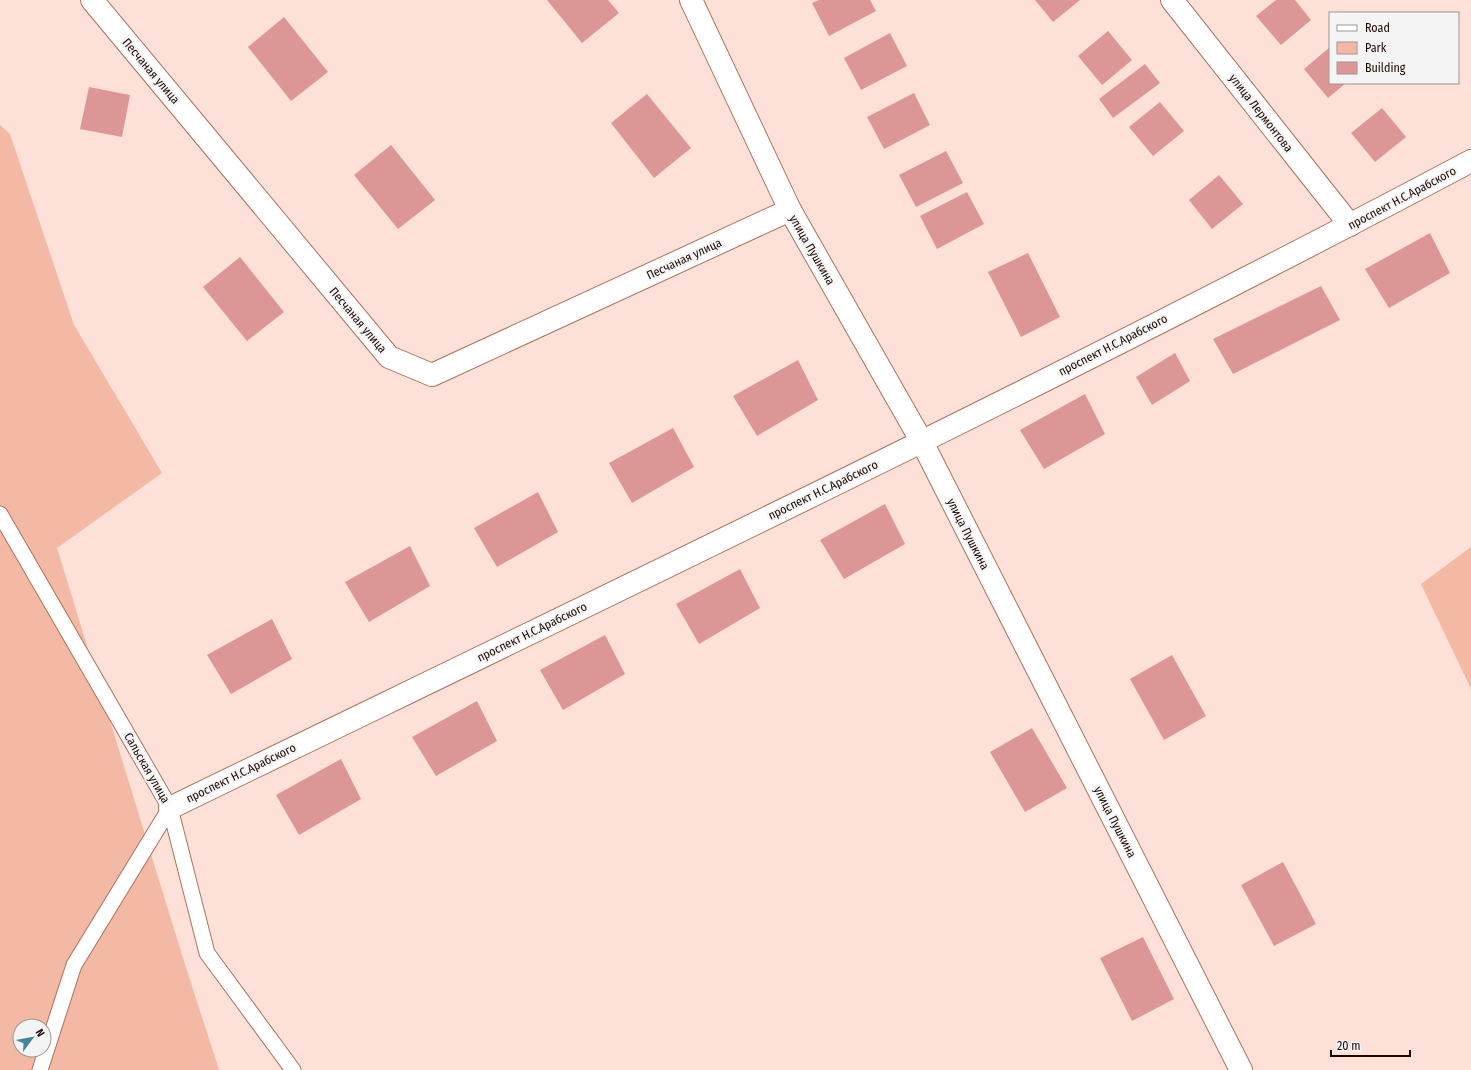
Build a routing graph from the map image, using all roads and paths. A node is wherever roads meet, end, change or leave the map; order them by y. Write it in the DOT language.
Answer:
graph roads {
  1 [pos="92,0"];
  2 [pos="691,0"];
  3 [pos="1172,0"];
  4 [pos="1471,161"];
  5 [pos="790,210"];
  6 [pos="1350,225"];
  7 [pos="922,442"];
  8 [pos="0,514"];
  9 [pos="170,808"];
  10 [pos="40,1070"];
  11 [pos="293,1070"];
  12 [pos="1241,1070"];
  1 -- 5 [label="street, Песчаная улица"];
  2 -- 5 [label="street, улица Пушкина"];
  3 -- 6 [label="street, улица Лермонтова"];
  4 -- 6 [label="street, проспект Н.С.Арабского"];
  5 -- 7 [label="street, улица Пушкина"];
  6 -- 7 [label="street, проспект Н.С.Арабского"];
  7 -- 9 [label="street, проспект Н.С.Арабского"];
  7 -- 12 [label="street, улица Пушкина"];
  8 -- 9 [label="lane, Сальская улица"];
  9 -- 10 [label="lane"];
  9 -- 11 [label="lane, Сальская улица"];
}
